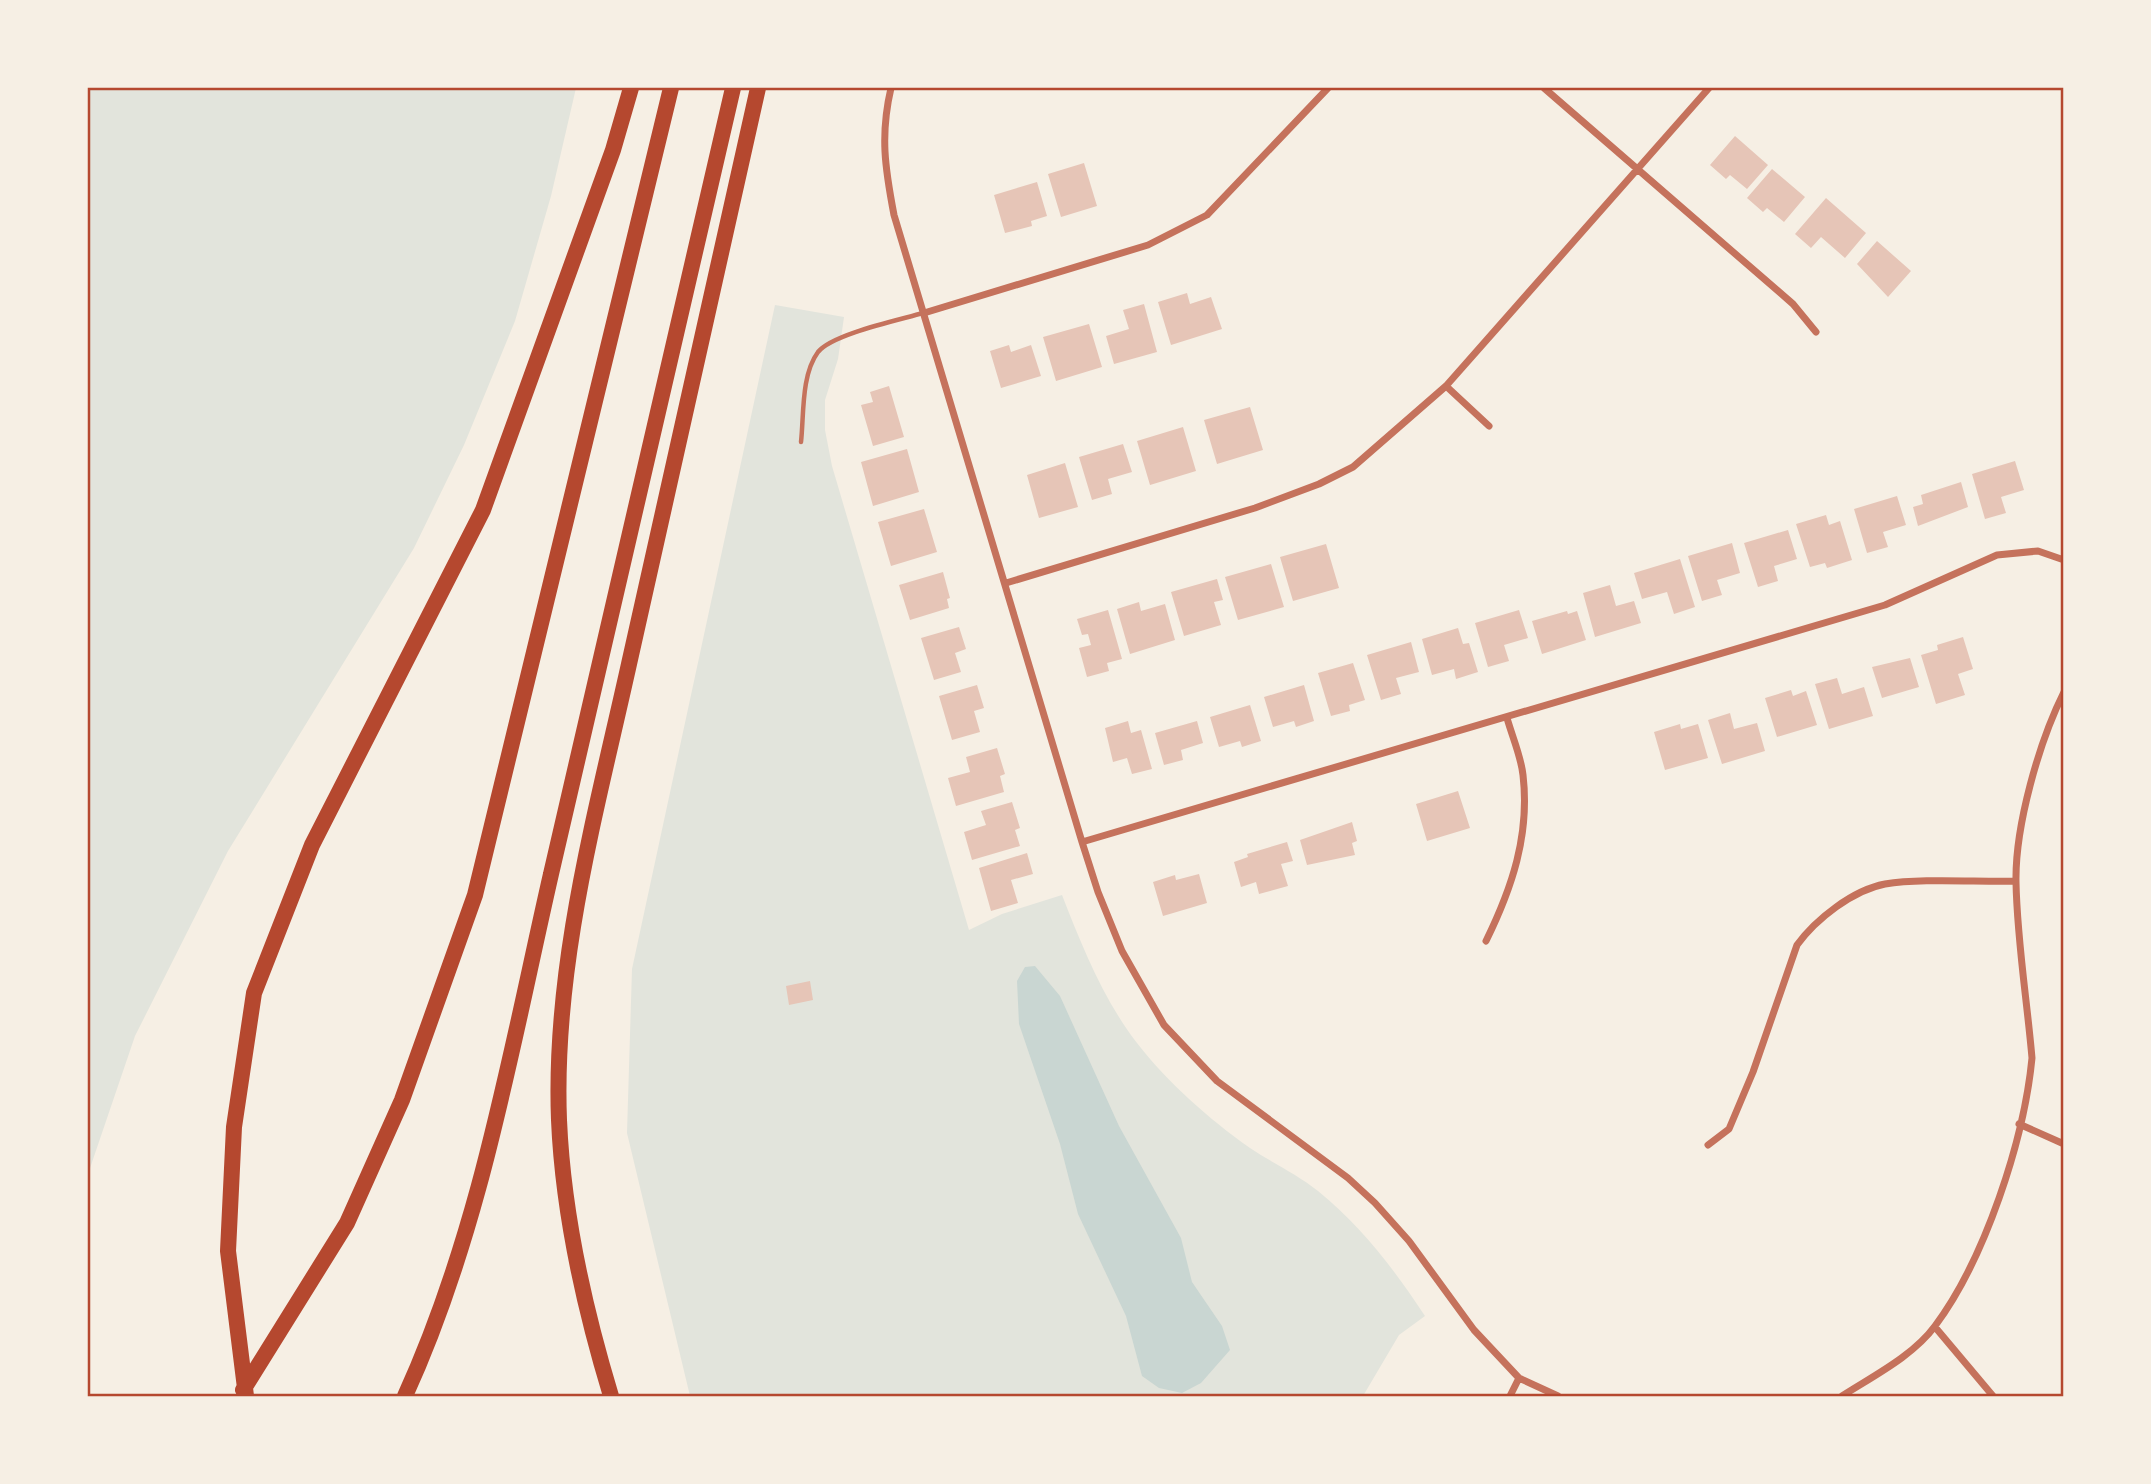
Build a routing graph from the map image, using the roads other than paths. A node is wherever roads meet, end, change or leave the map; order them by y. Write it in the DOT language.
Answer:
graph roads {
  1 [pos="631,88"];
  2 [pos="671,88"];
  3 [pos="733,88"];
  4 [pos="758,88"];
  5 [pos="891,88"];
  6 [pos="1328,88"];
  7 [pos="1545,88"];
  8 [pos="1709,88"];
  9 [pos="1637,169"];
  10 [pos="924,313"];
  11 [pos="1816,332"];
  12 [pos="1446,386"];
  13 [pos="1489,426"];
  14 [pos="801,442"];
  15 [pos="2063,560"];
  16 [pos="1006,583"];
  17 [pos="2063,692"];
  18 [pos="1507,718"];
  19 [pos="1082,842"];
  20 [pos="2015,881"];
  21 [pos="1486,940"];
  22 [pos="2019,1124"];
  23 [pos="2063,1144"];
  24 [pos="1708,1145"];
  25 [pos="1935,1327"];
  26 [pos="1519,1378"];
  27 [pos="239,1396"];
  28 [pos="246,1396"];
  29 [pos="405,1396"];
  30 [pos="611,1396"];
  31 [pos="1510,1396"];
  32 [pos="1558,1396"];
  33 [pos="1842,1396"];
  34 [pos="1993,1396"];
  1 -- 28 [label="highway"];
  2 -- 27 [label="highway"];
  3 -- 29 [label="highway"];
  4 -- 30 [label="highway"];
  5 -- 10 [label="street"];
  6 -- 10 [label="street"];
  7 -- 9 [label="street"];
  8 -- 9 [label="street"];
  9 -- 11 [label="street"];
  9 -- 12 [label="street"];
  10 -- 14 [label="lane"];
  10 -- 16 [label="street"];
  12 -- 13 [label="street"];
  12 -- 16 [label="street"];
  15 -- 18 [label="street"];
  16 -- 19 [label="street"];
  17 -- 20 [label="street"];
  18 -- 19 [label="street"];
  18 -- 21 [label="street"];
  19 -- 26 [label="street"];
  20 -- 22 [label="street"];
  20 -- 24 [label="street"];
  22 -- 23 [label="street"];
  22 -- 25 [label="street"];
  25 -- 33 [label="street"];
  25 -- 34 [label="street"];
  26 -- 31 [label="street"];
  26 -- 32 [label="street"];
}
